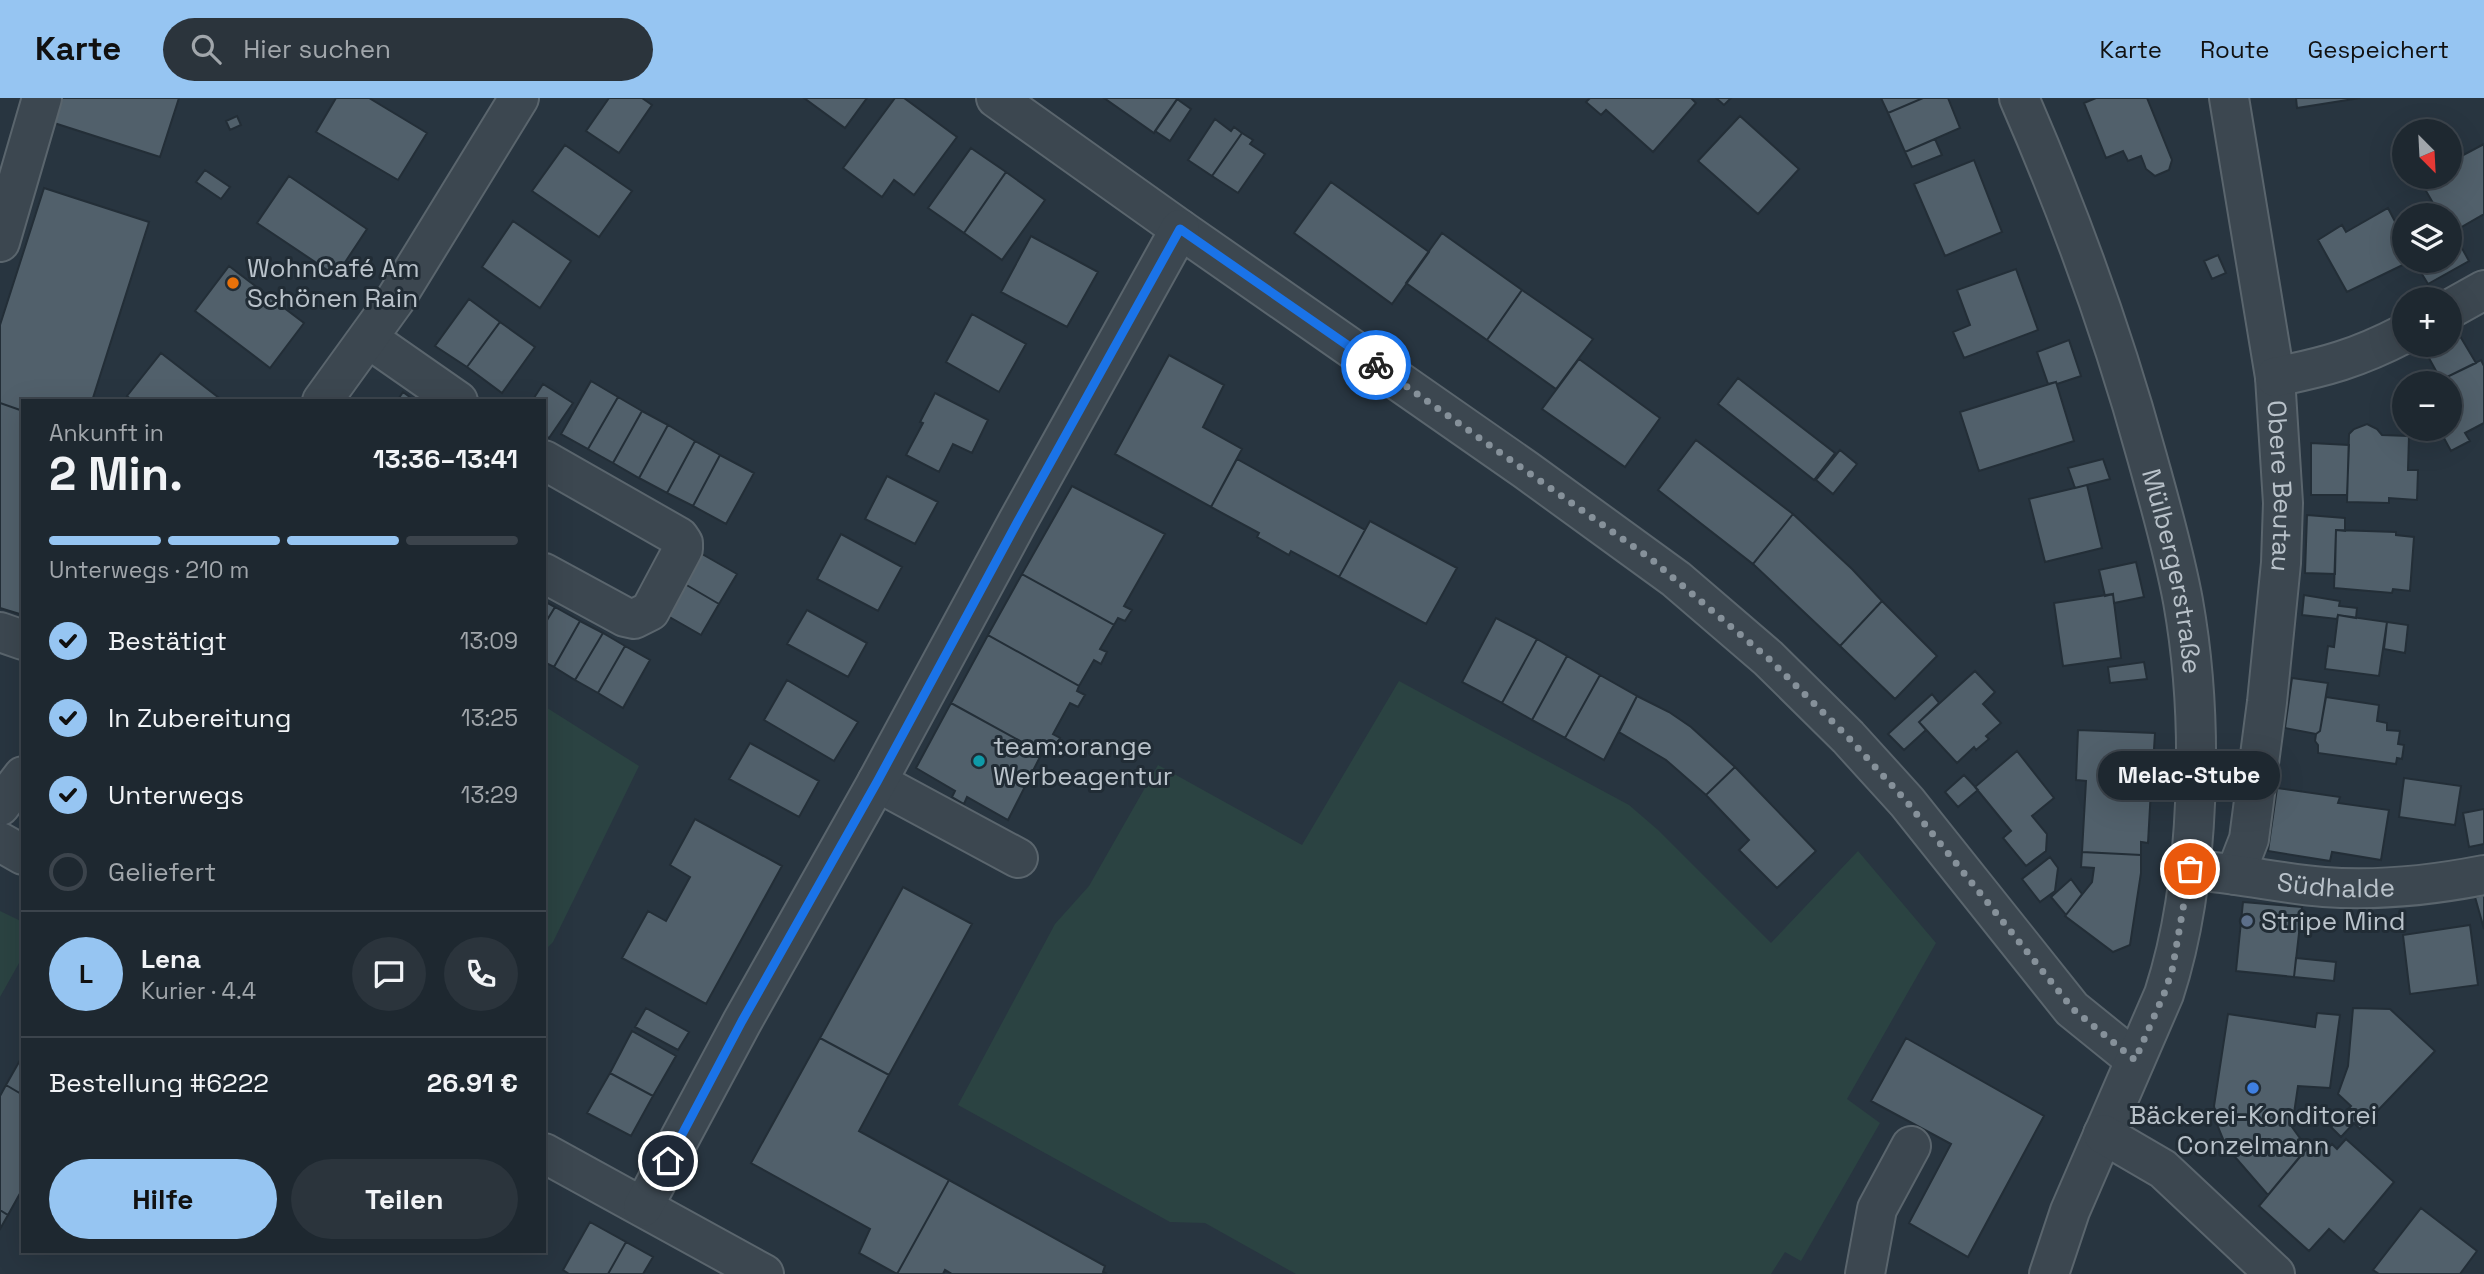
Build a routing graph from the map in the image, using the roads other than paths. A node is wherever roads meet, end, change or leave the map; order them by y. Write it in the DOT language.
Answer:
graph roads {
  1 [pos="42,98"];
  2 [pos="519,98"];
  3 [pos="996,98"];
  4 [pos="2019,98"];
  5 [pos="2229,98"];
  6 [pos="1180,229"];
  7 [pos="0,242"];
  8 [pos="2484,290"];
  9 [pos="2462,302"];
  10 [pos="369,339"];
  11 [pos="2392,340"];
  12 [pos="2275,377"];
  13 [pos="324,399"];
  14 [pos="455,399"];
  15 [pos="547,471"];
  16 [pos="546,574"];
  17 [pos="0,632"];
  18 [pos="21,639"];
  19 [pos="21,779"];
  20 [pos="877,782"];
  21 [pos="0,806"];
  22 [pos="0,842"];
  23 [pos="21,854"];
  24 [pos="1018,858"];
  25 [pos="2190,869"];
  26 [pos="2484,874"];
  27 [pos="2235,875"];
  28 [pos="2135,1060"];
  29 [pos="2103,1133"];
  30 [pos="1911,1146"];
  31 [pos="546,1154"];
  32 [pos="643,1207"];
  33 [pos="764,1274"];
  34 [pos="1865,1274"];
  35 [pos="2049,1274"];
  36 [pos="2275,1274"];
  1 -- 7 [label="street"];
  2 -- 10 [label="street"];
  3 -- 6 [label="street"];
  4 -- 25 [label="street, Mülbergerstraße"];
  5 -- 12 [label="street, Obere Beutau"];
  6 -- 20 [label="street"];
  6 -- 28 [label="street"];
  8 -- 9 [label="street"];
  10 -- 13 [label="street"];
  10 -- 14 [label="street"];
  11 -- 12 [label="street"];
  12 -- 27 [label="street, Obere Beutau"];
  15 -- 16 [label="street"];
  17 -- 18 [label="street"];
  19 -- 21 [label="street"];
  20 -- 24 [label="street"];
  20 -- 32 [label="street"];
  22 -- 23 [label="street"];
  25 -- 27 [label="street, Südhalde"];
  25 -- 28 [label="street, Mülbergerstraße"];
  26 -- 27 [label="street, Südhalde"];
  28 -- 29 [label="street, Mülbergerstraße"];
  29 -- 35 [label="street, Mülbergerstraße"];
  29 -- 36 [label="street"];
  30 -- 34 [label="street"];
  31 -- 32 [label="street"];
  32 -- 33 [label="street"];
}
